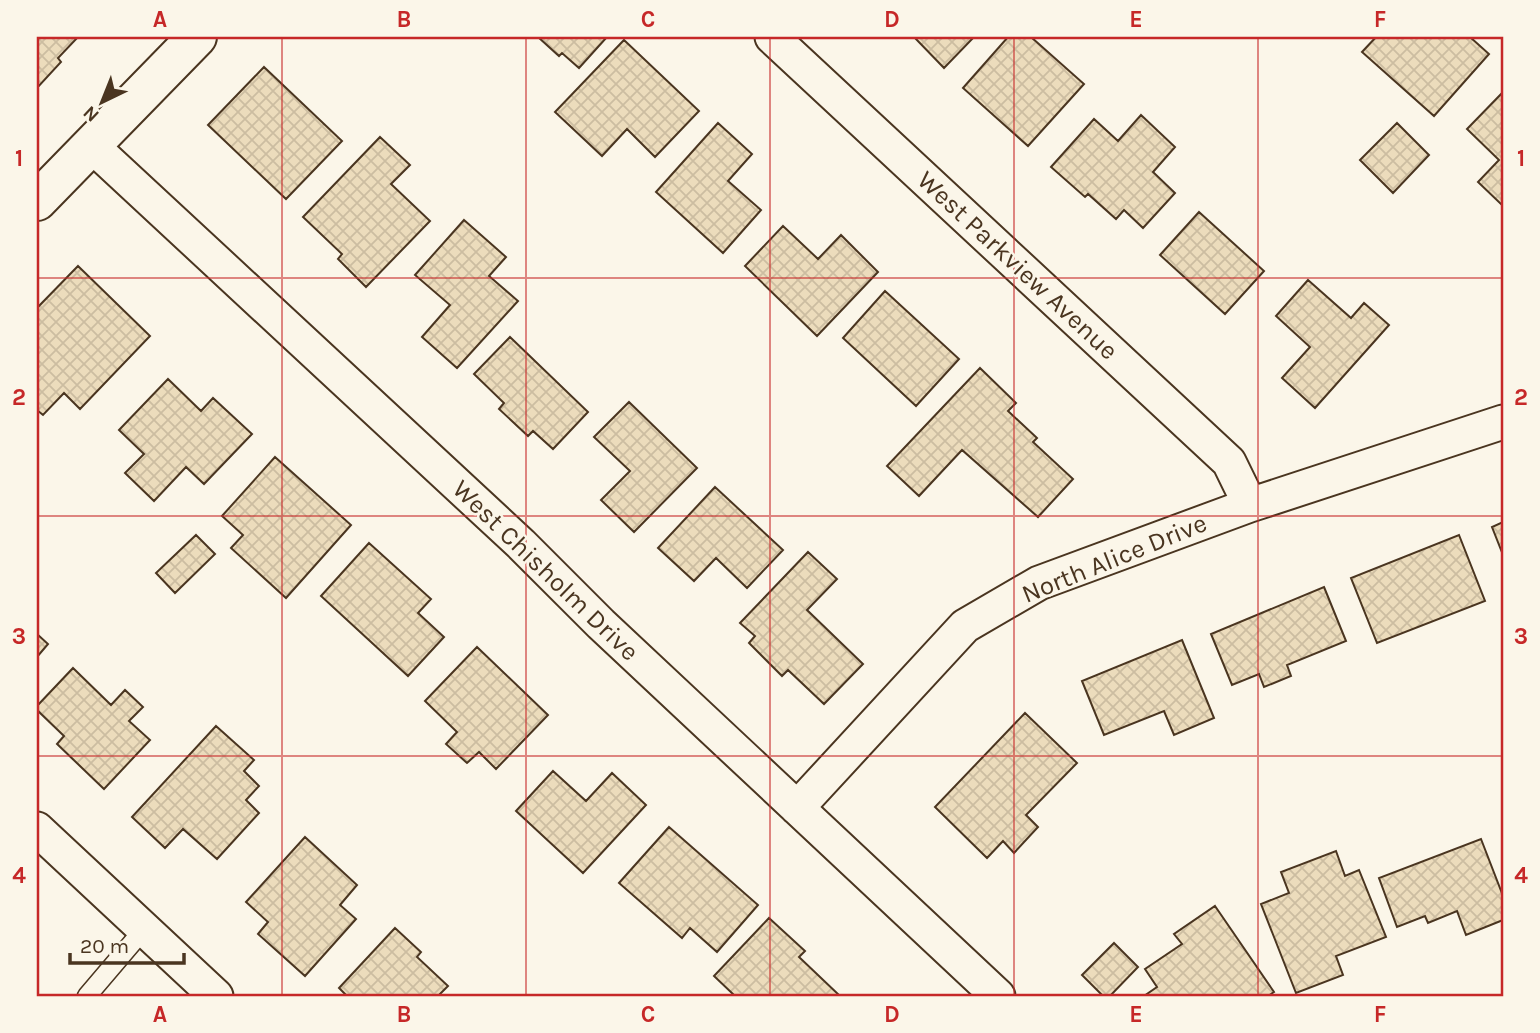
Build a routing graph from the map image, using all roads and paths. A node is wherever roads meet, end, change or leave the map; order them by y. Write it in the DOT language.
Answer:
graph roads {
  1 [pos="197,37"];
  2 [pos="772,37"];
  3 [pos="92,146"];
  4 [pos="37,201"];
  5 [pos="1503,422"];
  6 [pos="1250,505"];
  7 [pos="797,808"];
  8 [pos="37,829"];
  9 [pos="144,929"];
  10 [pos="87,996"];
  11 [pos="216,996"];
  12 [pos="998,996"];
  1 -- 3 [label="street"];
  2 -- 6 [label="street, West Parkview Avenue"];
  3 -- 4 [label="street"];
  3 -- 7 [label="street, West Chisholm Drive"];
  5 -- 6 [label="street, North Alice Drive"];
  6 -- 7 [label="street, North Alice Drive"];
  7 -- 12 [label="street, West Chisholm Drive"];
  8 -- 9 [label="street"];
  9 -- 10 [label="lane"];
  9 -- 11 [label="street"];
}
